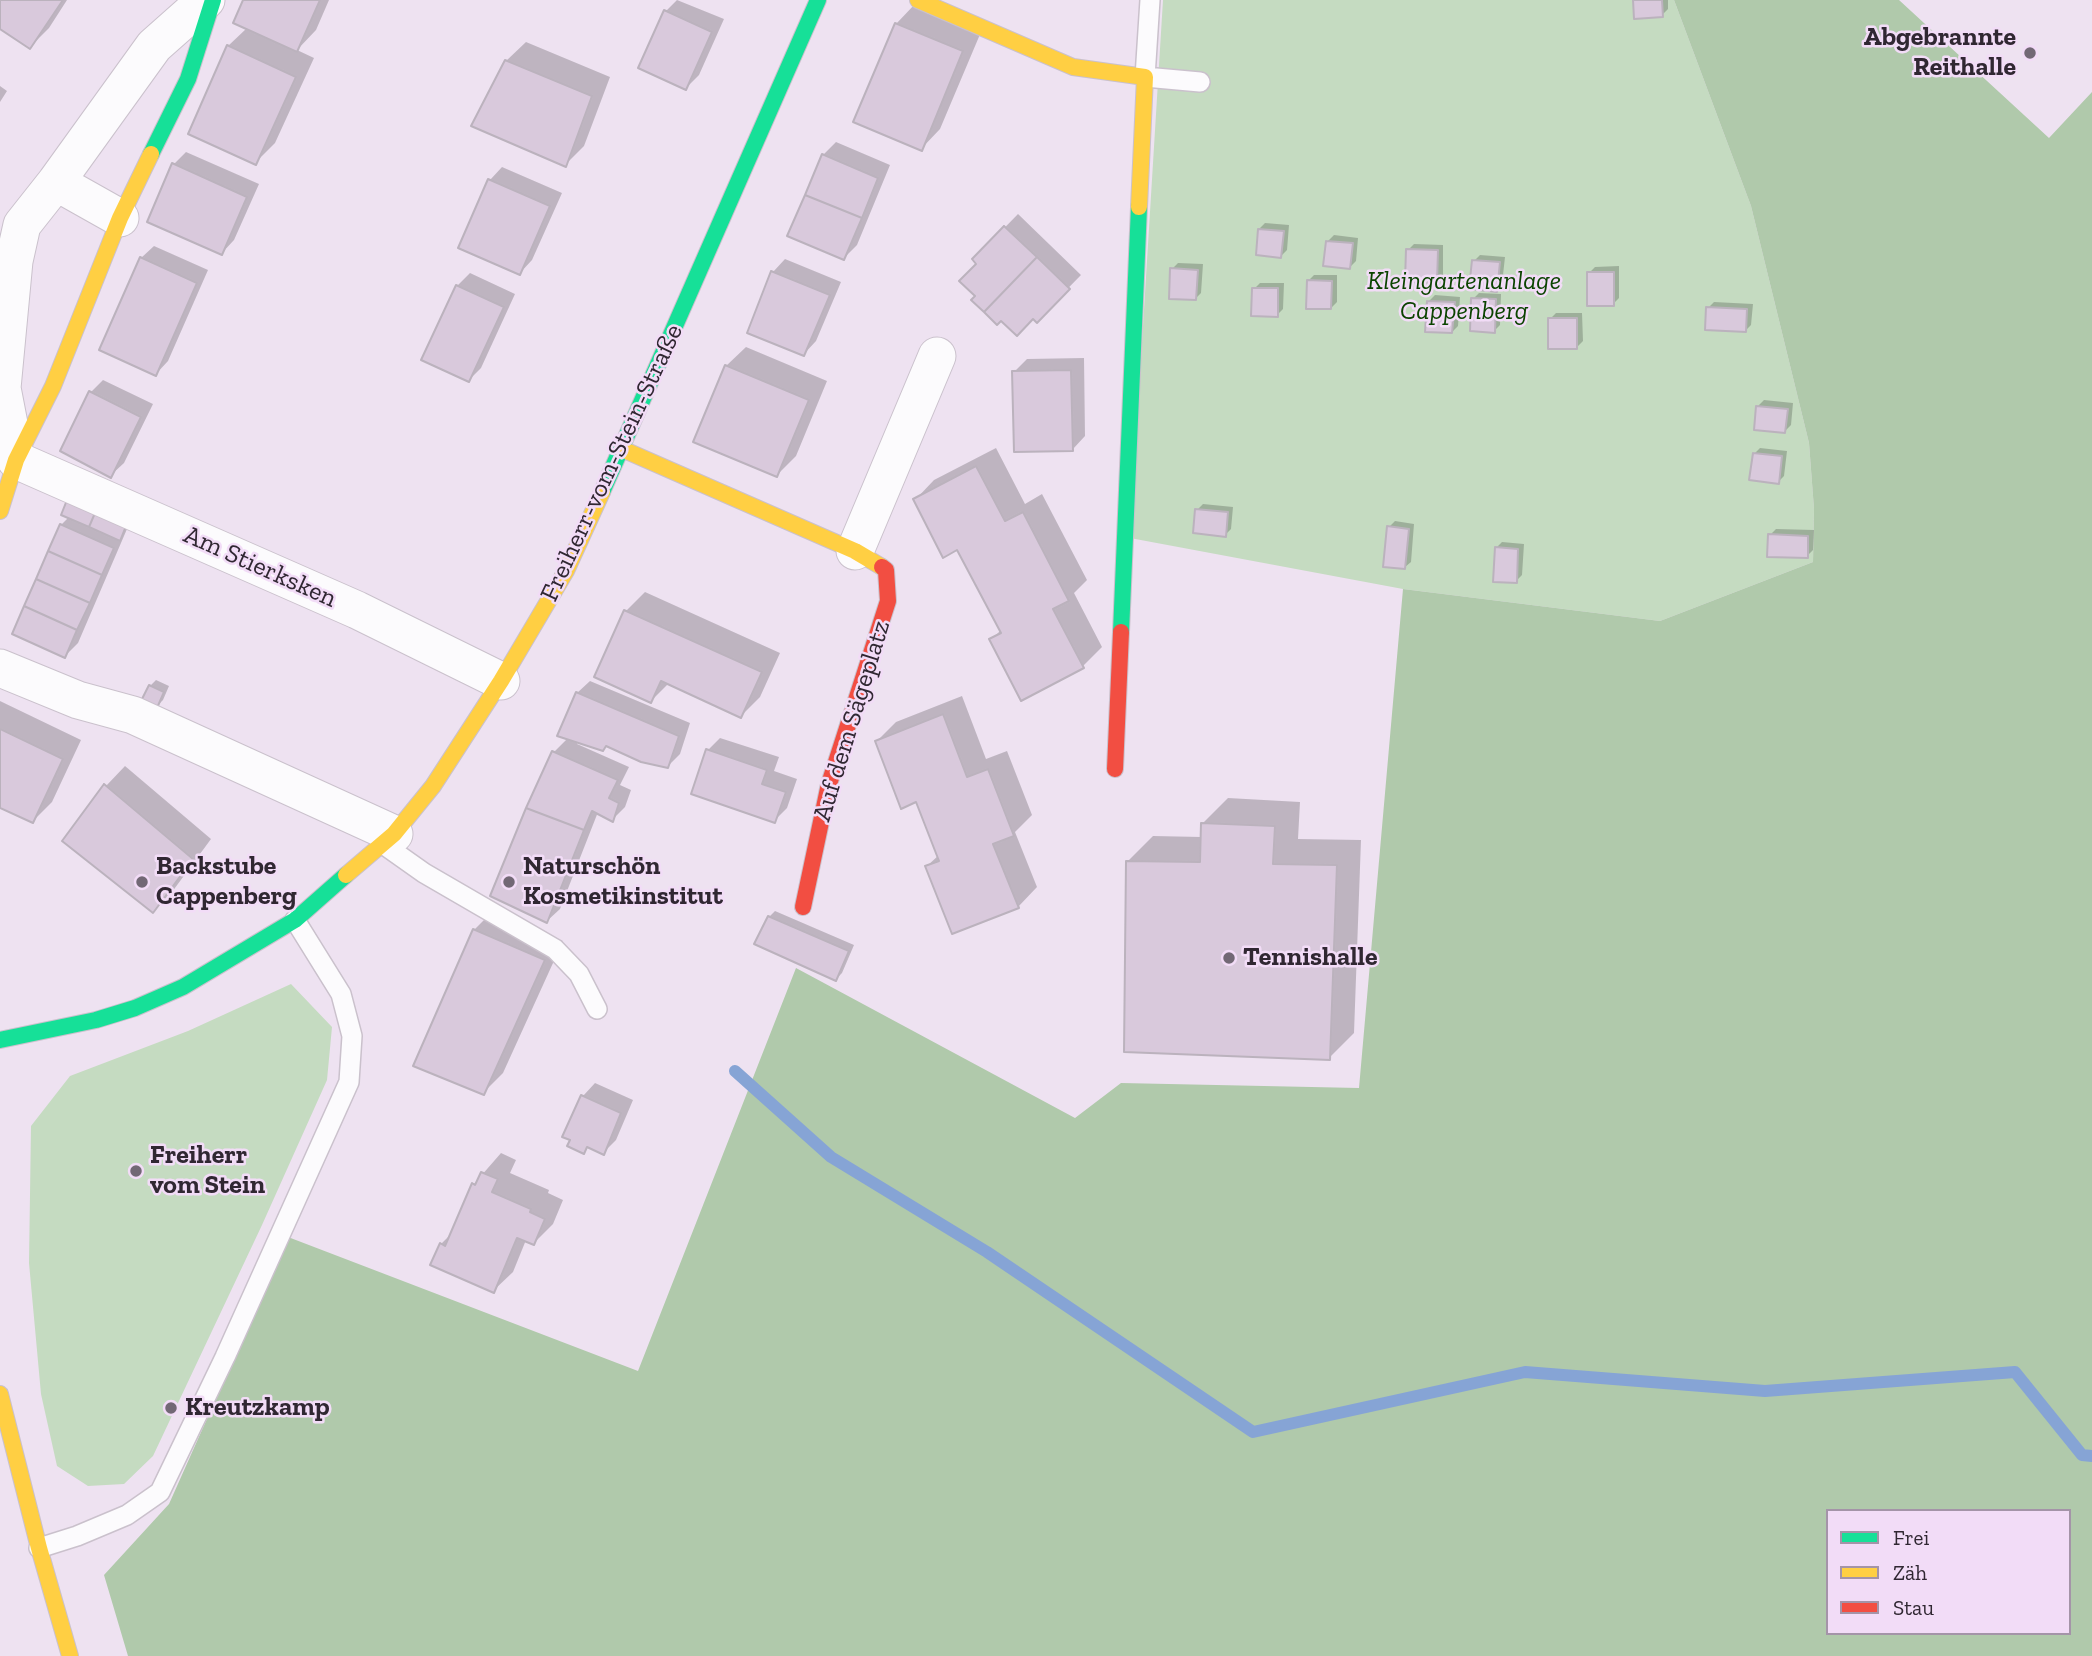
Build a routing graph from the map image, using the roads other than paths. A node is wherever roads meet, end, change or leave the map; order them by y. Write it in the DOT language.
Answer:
graph roads {
  1 [pos="206,0"];
  2 [pos="213,0"];
  3 [pos="818,0"];
  4 [pos="918,0"];
  5 [pos="1150,0"];
  6 [pos="1145,78"];
  7 [pos="1200,82"];
  8 [pos="56,182"];
  9 [pos="120,218"];
  10 [pos="937,356"];
  11 [pos="622,449"];
  12 [pos="16,460"];
  13 [pos="0,511"];
  14 [pos="855,551"];
  15 [pos="0,668"];
  16 [pos="501,681"];
  17 [pos="1115,769"];
  18 [pos="388,839"];
  19 [pos="803,907"];
  20 [pos="295,920"];
  21 [pos="597,1009"];
  22 [pos="0,1040"];
  23 [pos="1,1402"];
  24 [pos="39,1548"];
  25 [pos="70,1656"];
  1 -- 8 [label="street"];
  2 -- 9 [label="street"];
  3 -- 11 [label="street, Freiherr-vom-Stein-Straße"];
  4 -- 6 [label="street"];
  5 -- 6 [label="lane"];
  6 -- 7 [label="lane"];
  6 -- 17 [label="street"];
  8 -- 9 [label="street"];
  8 -- 12 [label="street"];
  9 -- 12 [label="street"];
  10 -- 14 [label="street"];
  11 -- 14 [label="street, Auf dem Sägeplatz"];
  11 -- 16 [label="street, Freiherr-vom-Stein-Straße"];
  12 -- 13 [label="street"];
  12 -- 16 [label="street, Am Stierksken"];
  14 -- 19 [label="street, Auf dem Sägeplatz"];
  15 -- 18 [label="street"];
  16 -- 18 [label="street, Freiherr-vom-Stein-Straße"];
  18 -- 20 [label="street, Freiherr-vom-Stein-Straße"];
  18 -- 21 [label="lane"];
  20 -- 22 [label="street, Freiherr-vom-Stein-Straße"];
  20 -- 24 [label="lane"];
  23 -- 24 [label="street"];
  24 -- 25 [label="street"];
}
